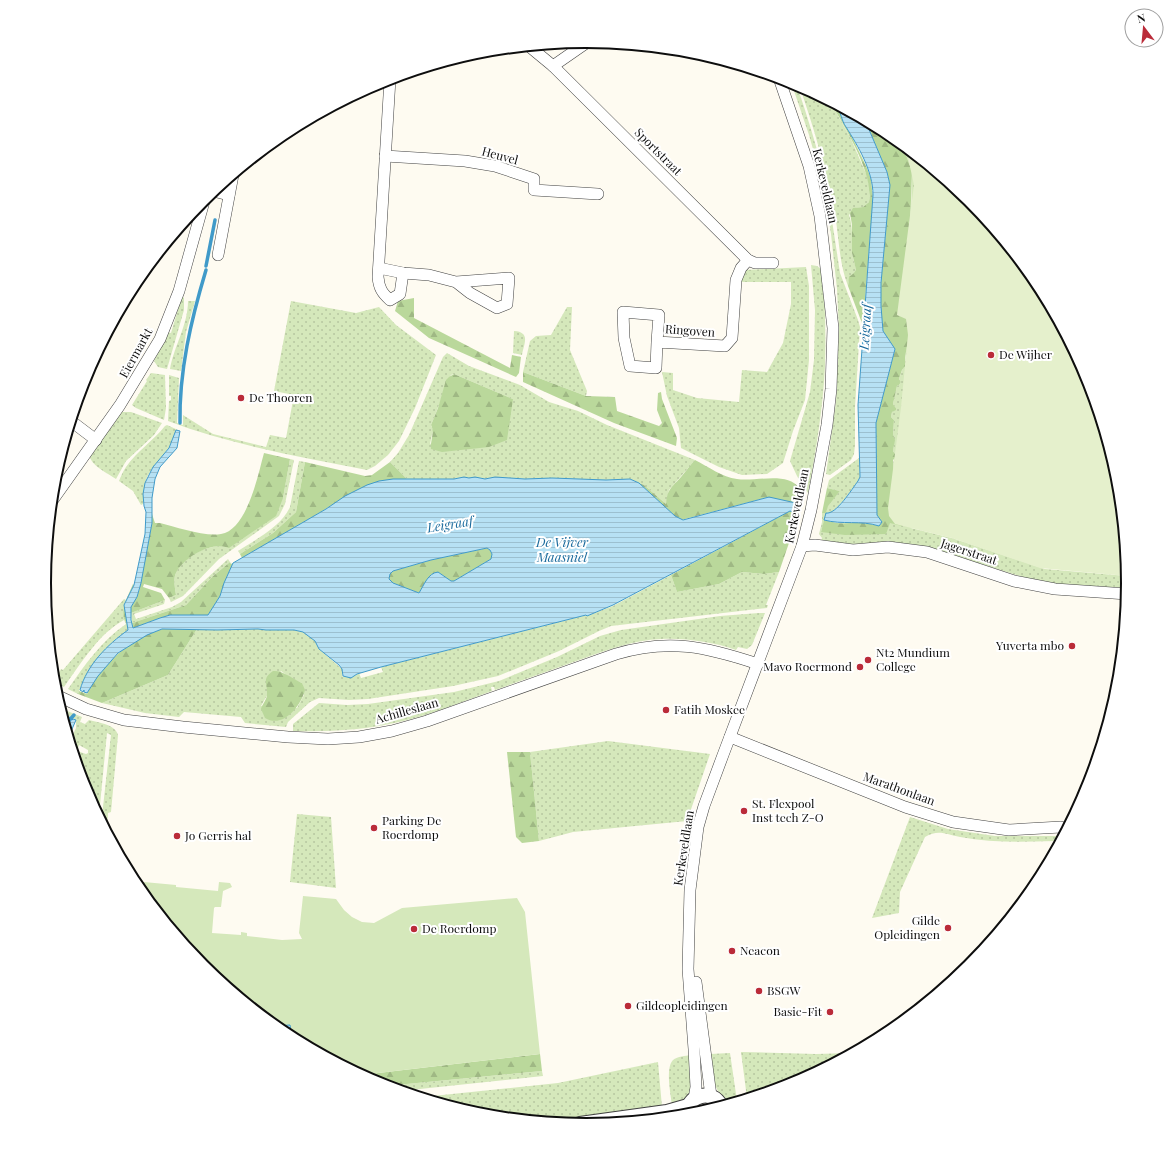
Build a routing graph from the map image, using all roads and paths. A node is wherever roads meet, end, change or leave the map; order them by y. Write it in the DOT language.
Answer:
graph roads {
  1 [pos="578,48"];
  2 [pos="535,51"];
  3 [pos="552,66"];
  4 [pos="781,85"];
  5 [pos="390,86"];
  6 [pos="385,156"];
  7 [pos="232,182"];
  8 [pos="221,193"];
  9 [pos="598,194"];
  10 [pos="229,195"];
  11 [pos="200,214"];
  12 [pos="218,255"];
  13 [pos="748,260"];
  14 [pos="773,263"];
  15 [pos="379,268"];
  16 [pos="403,272"];
  17 [pos="456,282"];
  18 [pos="657,342"];
  19 [pos="75,424"];
  20 [pos="96,440"];
  21 [pos="59,491"];
  22 [pos="802,546"];
  23 [pos="1121,594"];
  24 [pos="758,664"];
  25 [pos="64,699"];
  26 [pos="730,737"];
  27 [pos="1062,828"];
  28 [pos="689,930"];
  29 [pos="718,1101"];
  30 [pos="720,1101"];
  31 [pos="690,1106"];
  32 [pos="672,1111"];
  1 -- 3 [label="street"];
  2 -- 3 [label="street, Sportstraat"];
  3 -- 13 [label="street, Sportstraat"];
  4 -- 22 [label="street, Kerkeveldlaan"];
  5 -- 6 [label="street"];
  6 -- 9 [label="street, Heuvel"];
  6 -- 15 [label="street"];
  7 -- 10 [label="street"];
  8 -- 10 [label="street"];
  10 -- 12 [label="street"];
  11 -- 20 [label="street, Eiermarkt"];
  13 -- 14 [label="street"];
  13 -- 18 [label="street, Ringoven"];
  15 -- 16 [label="street"];
  15 -- 16 [label="street"];
  16 -- 17 [label="street"];
  17 -- 17 [label="street"];
  18 -- 18 [label="street, Ringoven"];
  19 -- 20 [label="street"];
  20 -- 21 [label="street, Eiermarkt"];
  22 -- 23 [label="street, Jagerstraat"];
  22 -- 24 [label="street, Kerkeveldlaan"];
  24 -- 25 [label="street, Achilleslaan"];
  24 -- 26 [label="street, Kerkeveldlaan"];
  26 -- 27 [label="street, Marathonlaan"];
  26 -- 28 [label="street, Kerkeveldlaan"];
  28 -- 30 [label="street, Kerkeveldlaan"];
  28 -- 31 [label="street, Kerkeveldlaan"];
  29 -- 31 [label="street"];
  31 -- 32 [label="street"];
}
